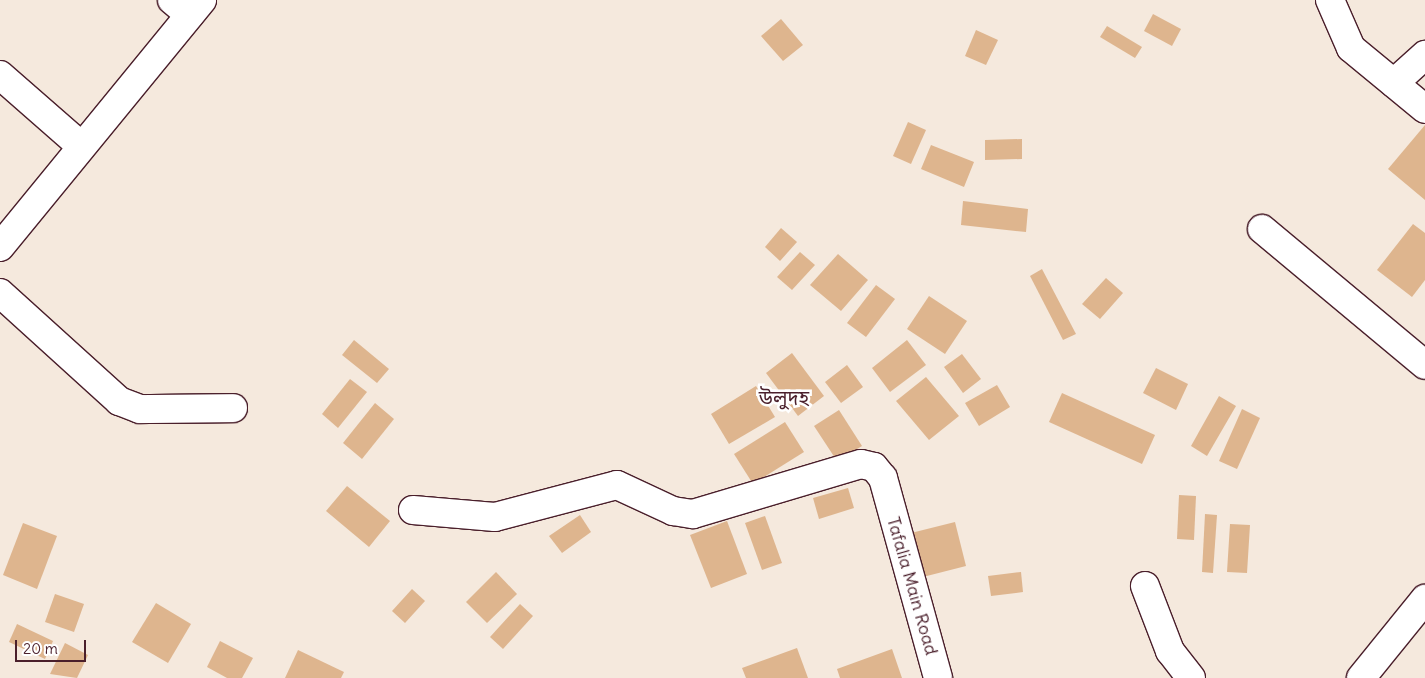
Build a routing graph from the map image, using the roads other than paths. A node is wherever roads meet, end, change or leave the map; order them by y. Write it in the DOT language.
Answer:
graph roads {
  1 [pos="1330,0"];
  2 [pos="188,5"];
  3 [pos="1425,55"];
  4 [pos="0,75"];
  5 [pos="1394,84"];
  6 [pos="1425,109"];
  7 [pos="81,146"];
  8 [pos="1262,229"];
  9 [pos="0,247"];
  10 [pos="0,292"];
  11 [pos="1425,365"];
  12 [pos="233,408"];
  13 [pos="413,510"];
  14 [pos="1145,586"];
  15 [pos="1425,599"];
  16 [pos="938,678"];
  17 [pos="1191,678"];
  18 [pos="1361,678"];
  1 -- 5 [label="street"];
  2 -- 7 [label="street"];
  3 -- 5 [label="street"];
  4 -- 7 [label="street"];
  5 -- 6 [label="street"];
  7 -- 9 [label="street"];
  8 -- 11 [label="street"];
  10 -- 12 [label="street"];
  13 -- 16 [label="street, Tafalia Main Road"];
  14 -- 17 [label="street"];
  15 -- 18 [label="street"];
}
